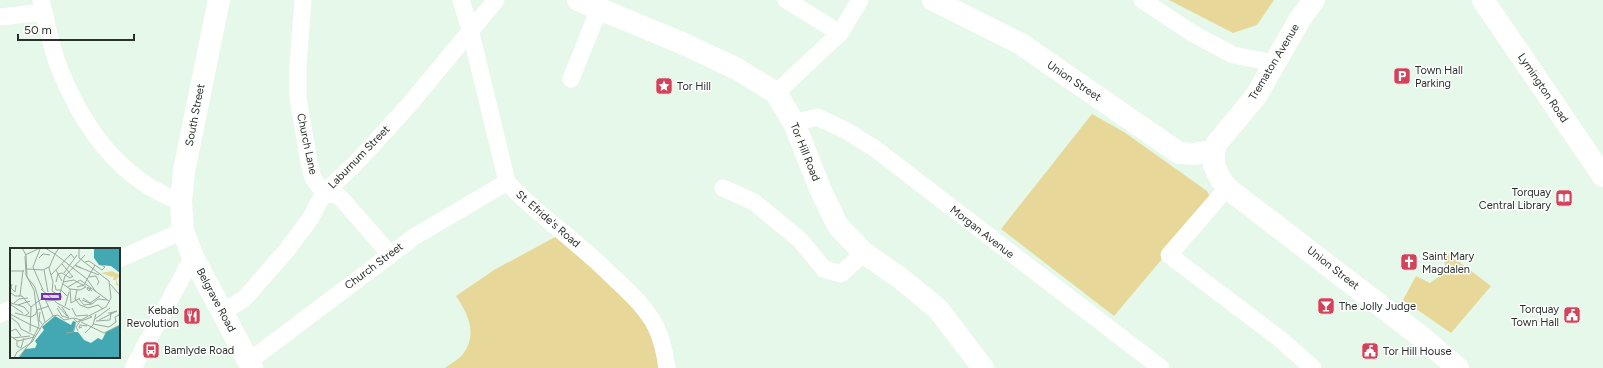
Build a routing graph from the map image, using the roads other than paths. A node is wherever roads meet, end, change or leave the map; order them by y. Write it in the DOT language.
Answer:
graph roads {
  1 [pos="219,0"];
  2 [pos="303,0"];
  3 [pos="461,0"];
  4 [pos="496,0"];
  5 [pos="578,0"];
  6 [pos="786,0"];
  7 [pos="860,0"];
  8 [pos="933,0"];
  9 [pos="1142,0"];
  10 [pos="1314,0"];
  11 [pos="1483,0"];
  12 [pos="42,6"];
  13 [pos="599,9"];
  14 [pos="0,17"];
  15 [pos="470,29"];
  16 [pos="840,33"];
  17 [pos="1274,63"];
  18 [pos="571,79"];
  19 [pos="776,93"];
  20 [pos="794,123"];
  21 [pos="1214,158"];
  22 [pos="1603,176"];
  23 [pos="507,182"];
  24 [pos="723,188"];
  25 [pos="1227,188"];
  26 [pos="324,192"];
  27 [pos="181,202"];
  28 [pos="183,231"];
  29 [pos="864,253"];
  30 [pos="390,254"];
  31 [pos="193,257"];
  32 [pos="120,259"];
  33 [pos="224,312"];
  34 [pos="139,364"];
  35 [pos="250,365"];
  36 [pos="667,368"];
  37 [pos="983,368"];
  38 [pos="1161,368"];
  39 [pos="1313,368"];
  40 [pos="1458,368"];
  1 -- 27 [label="street, South Street"];
  2 -- 26 [label="street, Church Lane"];
  3 -- 15 [label="street, St. Efride's Road"];
  4 -- 15 [label="street, Laburnum Street"];
  5 -- 13 [label="street, Tor Hill Road"];
  6 -- 16 [label="street"];
  7 -- 16 [label="street"];
  8 -- 21 [label="street, Union Street"];
  9 -- 17 [label="street"];
  10 -- 17 [label="street, Trematon Avenue"];
  11 -- 22 [label="street, Lymington Road"];
  12 -- 14 [label="street"];
  12 -- 27 [label="street"];
  13 -- 18 [label="street"];
  13 -- 19 [label="street, Tor Hill Road"];
  15 -- 23 [label="street, St. Efride's Road"];
  15 -- 26 [label="street, Laburnum Street"];
  16 -- 19 [label="street"];
  17 -- 21 [label="street, Trematon Avenue"];
  19 -- 20 [label="street, Tor Hill Road"];
  20 -- 29 [label="street, Tor Hill Road"];
  20 -- 38 [label="street, Morgan Avenue"];
  21 -- 25 [label="street, Union Street"];
  23 -- 30 [label="street, Church Street"];
  23 -- 36 [label="street, St. Efride's Road"];
  24 -- 29 [label="street"];
  25 -- 39 [label="street"];
  25 -- 40 [label="street, Union Street"];
  26 -- 30 [label="street"];
  26 -- 33 [label="street, Laburnum Street"];
  27 -- 28 [label="street, South Street"];
  28 -- 31 [label="street, Belgrave Road"];
  28 -- 32 [label="street"];
  29 -- 37 [label="street, Tor Hill Road"];
  30 -- 35 [label="street, Church Street"];
  31 -- 33 [label="street, Belgrave Road"];
  31 -- 34 [label="street"];
  33 -- 35 [label="street, Belgrave Road"];
}
